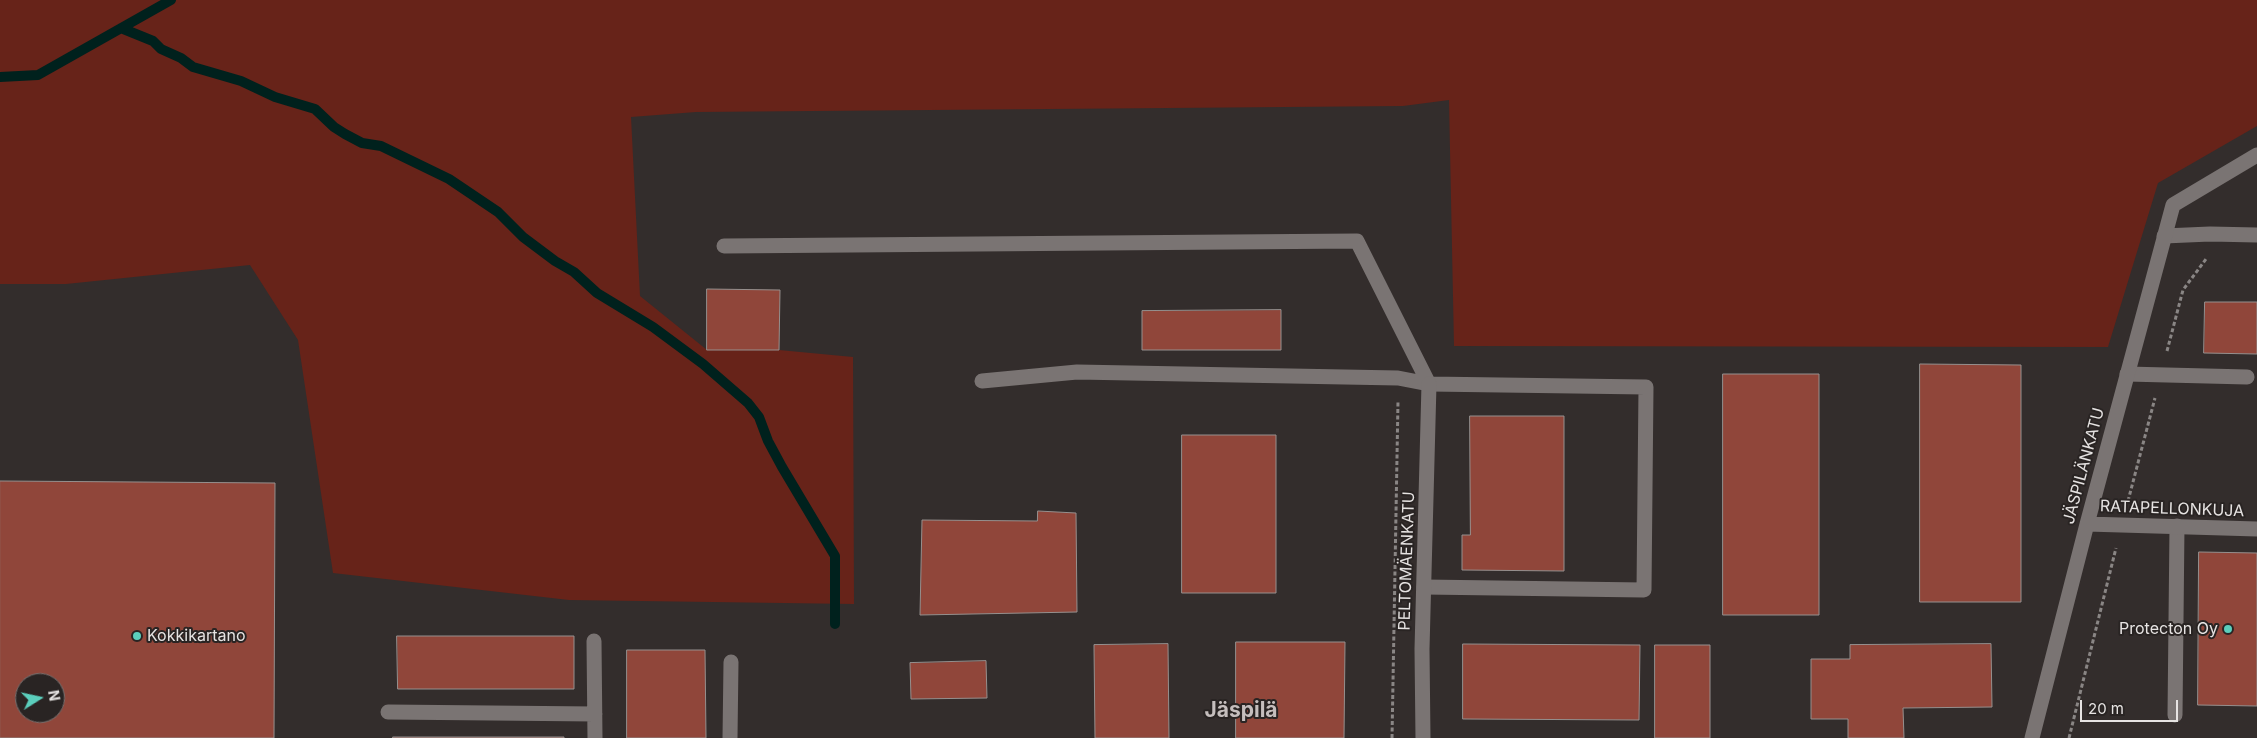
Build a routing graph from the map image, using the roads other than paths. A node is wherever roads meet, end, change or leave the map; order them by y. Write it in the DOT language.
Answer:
graph roads {
  1 [pos="2257,154"];
  2 [pos="2257,235"];
  3 [pos="2164,236"];
  4 [pos="724,246"];
  5 [pos="2127,374"];
  6 [pos="2247,377"];
  7 [pos="982,381"];
  8 [pos="1429,384"];
  9 [pos="2087,524"];
  10 [pos="2177,526"];
  11 [pos="2257,529"];
  12 [pos="1424,587"];
  13 [pos="594,641"];
  14 [pos="731,662"];
  15 [pos="388,712"];
  16 [pos="595,714"];
  17 [pos="2175,715"];
  18 [pos="595,738"];
  19 [pos="730,738"];
  20 [pos="1423,738"];
  21 [pos="2032,738"];
  1 -- 3 [label="street, JÄSPILÄNKATU"];
  2 -- 3 [label="street"];
  3 -- 5 [label="street, JÄSPILÄNKATU"];
  4 -- 8 [label="street"];
  5 -- 6 [label="street"];
  5 -- 9 [label="street, JÄSPILÄNKATU"];
  7 -- 8 [label="street"];
  8 -- 12 [label="street, PELTOMÄENKATU"];
  8 -- 12 [label="street"];
  9 -- 10 [label="street, RATAPELLONKUJA"];
  9 -- 21 [label="street, JÄSPILÄNKATU"];
  10 -- 11 [label="street, RATAPELLONKUJA"];
  10 -- 17 [label="street"];
  12 -- 20 [label="street, PELTOMÄENKATU"];
  13 -- 16 [label="street"];
  14 -- 19 [label="street"];
  15 -- 16 [label="street"];
  16 -- 18 [label="street"];
}
